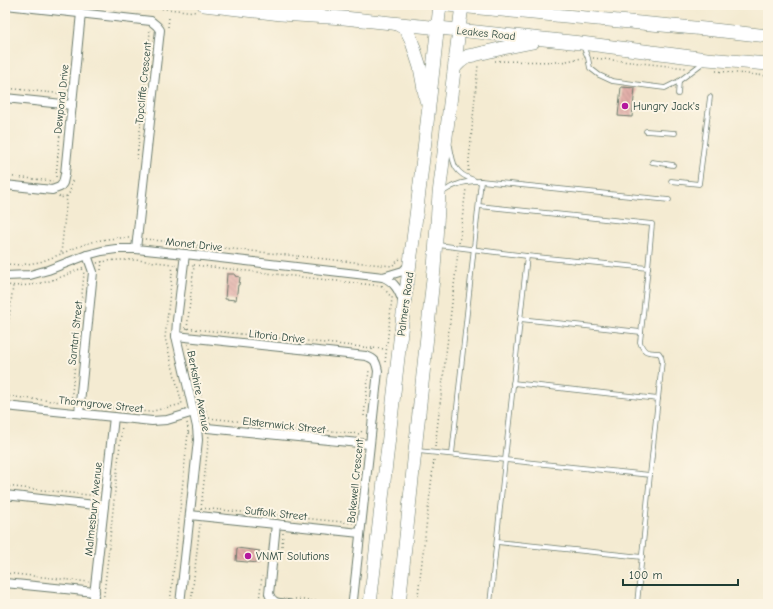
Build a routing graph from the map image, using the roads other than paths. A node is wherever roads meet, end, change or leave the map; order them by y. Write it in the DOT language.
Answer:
graph roads {
  1 [pos="6,5"];
  2 [pos="204,5"];
  3 [pos="440,5"];
  4 [pos="447,5"];
  5 [pos="462,6"];
  6 [pos="497,7"];
  7 [pos="81,13"];
  8 [pos="397,24"];
  9 [pos="438,28"];
  10 [pos="460,30"];
  11 [pos="768,36"];
  12 [pos="549,40"];
  13 [pos="581,43"];
  14 [pos="707,59"];
  15 [pos="768,64"];
  16 [pos="455,67"];
  17 [pos="679,81"];
  18 [pos="678,94"];
  19 [pos="710,97"];
  20 [pos="5,98"];
  21 [pos="72,105"];
  22 [pos="429,114"];
  23 [pos="448,129"];
  24 [pos="646,131"];
  25 [pos="675,133"];
  26 [pos="652,162"];
  27 [pos="673,164"];
  28 [pos="467,180"];
  29 [pos="481,181"];
  30 [pos="671,181"];
  31 [pos="5,185"];
  32 [pos="439,194"];
  33 [pos="669,200"];
  34 [pos="479,206"];
  35 [pos="436,245"];
  36 [pos="136,249"];
  37 [pos="474,250"];
  38 [pos="185,254"];
  39 [pos="87,255"];
  40 [pos="527,256"];
  41 [pos="412,257"];
  42 [pos="648,268"];
  43 [pos="5,276"];
  44 [pos="383,277"];
  45 [pos="404,304"];
  46 [pos="520,319"];
  47 [pos="177,332"];
  48 [pos="641,332"];
  49 [pos="372,362"];
  50 [pos="513,383"];
  51 [pos="658,399"];
  52 [pos="5,406"];
  53 [pos="194,412"];
  54 [pos="78,413"];
  55 [pos="114,418"];
  56 [pos="197,427"];
  57 [pos="369,444"];
  58 [pos="415,450"];
  59 [pos="452,454"];
  60 [pos="504,460"];
  61 [pos="650,475"];
  62 [pos="5,495"];
  63 [pos="104,506"];
  64 [pos="190,515"];
  65 [pos="276,524"];
  66 [pos="356,533"];
  67 [pos="497,542"];
  68 [pos="642,557"];
  69 [pos="5,583"];
  70 [pos="95,592"];
  71 [pos="292,602"];
  72 [pos="93,604"];
  73 [pos="180,604"];
  74 [pos="352,604"];
  75 [pos="370,604"];
  76 [pos="399,604"];
  77 [pos="490,604"];
  78 [pos="637,604"];
  1 -- 7 [label="street, Topcliffe Crescent"];
  2 -- 8 [label="highway, Leakes Road"];
  3 -- 9 [label="highway, Palmers Road"];
  4 -- 5 [label="highway"];
  5 -- 6 [label="highway"];
  5 -- 10 [label="highway"];
  6 -- 11 [label="highway"];
  7 -- 21 [label="street, Dewpond Drive"];
  7 -- 36 [label="street, Topcliffe Crescent"];
  8 -- 9 [label="highway, Leakes Road"];
  8 -- 22 [label="highway"];
  9 -- 10 [label="highway, Leakes Road"];
  9 -- 22 [label="highway, Palmers Road"];
  10 -- 12 [label="highway, Leakes Road"];
  10 -- 16 [label="highway"];
  12 -- 13 [label="highway, Leakes Road"];
  12 -- 16 [label="highway"];
  13 -- 14 [label="highway, Leakes Road"];
  13 -- 17 [label="lane"];
  14 -- 15 [label="highway, Leakes Road"];
  14 -- 17 [label="lane"];
  16 -- 23 [label="highway"];
  17 -- 18 [label="lane"];
  19 -- 30 [label="lane"];
  20 -- 21 [label="street"];
  21 -- 31 [label="street, Dewpond Drive"];
  22 -- 41 [label="highway, Palmers Road"];
  23 -- 28 [label="lane"];
  23 -- 32 [label="highway"];
  24 -- 25 [label="lane"];
  26 -- 27 [label="lane"];
  28 -- 29 [label="lane"];
  28 -- 32 [label="lane"];
  29 -- 33 [label="lane"];
  29 -- 34 [label="lane"];
  32 -- 35 [label="highway"];
  34 -- 37 [label="lane"];
  34 -- 42 [label="lane"];
  35 -- 37 [label="lane"];
  35 -- 58 [label="highway"];
  36 -- 38 [label="street, Monet Drive"];
  36 -- 39 [label="street, Monet Drive"];
  37 -- 40 [label="lane"];
  37 -- 59 [label="lane"];
  38 -- 44 [label="street, Monet Drive"];
  38 -- 47 [label="street, Berkshire Avenue"];
  39 -- 43 [label="street, Monet Drive"];
  39 -- 54 [label="street, Santari Street"];
  40 -- 42 [label="lane"];
  40 -- 46 [label="lane"];
  41 -- 44 [label="street, Monet Drive"];
  41 -- 45 [label="highway, Palmers Road"];
  42 -- 48 [label="lane"];
  44 -- 45 [label="street"];
  45 -- 75 [label="highway, Palmers Road"];
  46 -- 48 [label="lane"];
  46 -- 50 [label="lane"];
  47 -- 49 [label="street, Litoria Drive"];
  47 -- 53 [label="street, Berkshire Avenue"];
  48 -- 51 [label="lane"];
  49 -- 57 [label="street, Bakewell Crescent"];
  50 -- 51 [label="lane"];
  50 -- 60 [label="lane"];
  51 -- 61 [label="lane"];
  52 -- 54 [label="street, Thorngrove Street"];
  53 -- 55 [label="street, Thorngrove Street"];
  53 -- 56 [label="street, Berkshire Avenue"];
  54 -- 55 [label="street, Thorngrove Street"];
  55 -- 63 [label="street, Malmesbury Avenue"];
  56 -- 57 [label="street, Elsternwick Street"];
  56 -- 64 [label="street, Berkshire Avenue"];
  57 -- 66 [label="street, Bakewell Crescent"];
  58 -- 59 [label="lane"];
  58 -- 76 [label="highway"];
  59 -- 60 [label="lane"];
  60 -- 61 [label="lane"];
  60 -- 67 [label="lane"];
  61 -- 68 [label="lane"];
  62 -- 63 [label="street"];
  63 -- 70 [label="street, Malmesbury Avenue"];
  64 -- 65 [label="street, Suffolk Street"];
  64 -- 73 [label="street, Berkshire Avenue"];
  65 -- 66 [label="street, Suffolk Street"];
  65 -- 71 [label="street"];
  66 -- 74 [label="street, Bakewell Crescent"];
  67 -- 68 [label="lane"];
  67 -- 77 [label="lane"];
  68 -- 78 [label="lane"];
  69 -- 70 [label="street"];
  70 -- 72 [label="street, Malmesbury Avenue"];
}
